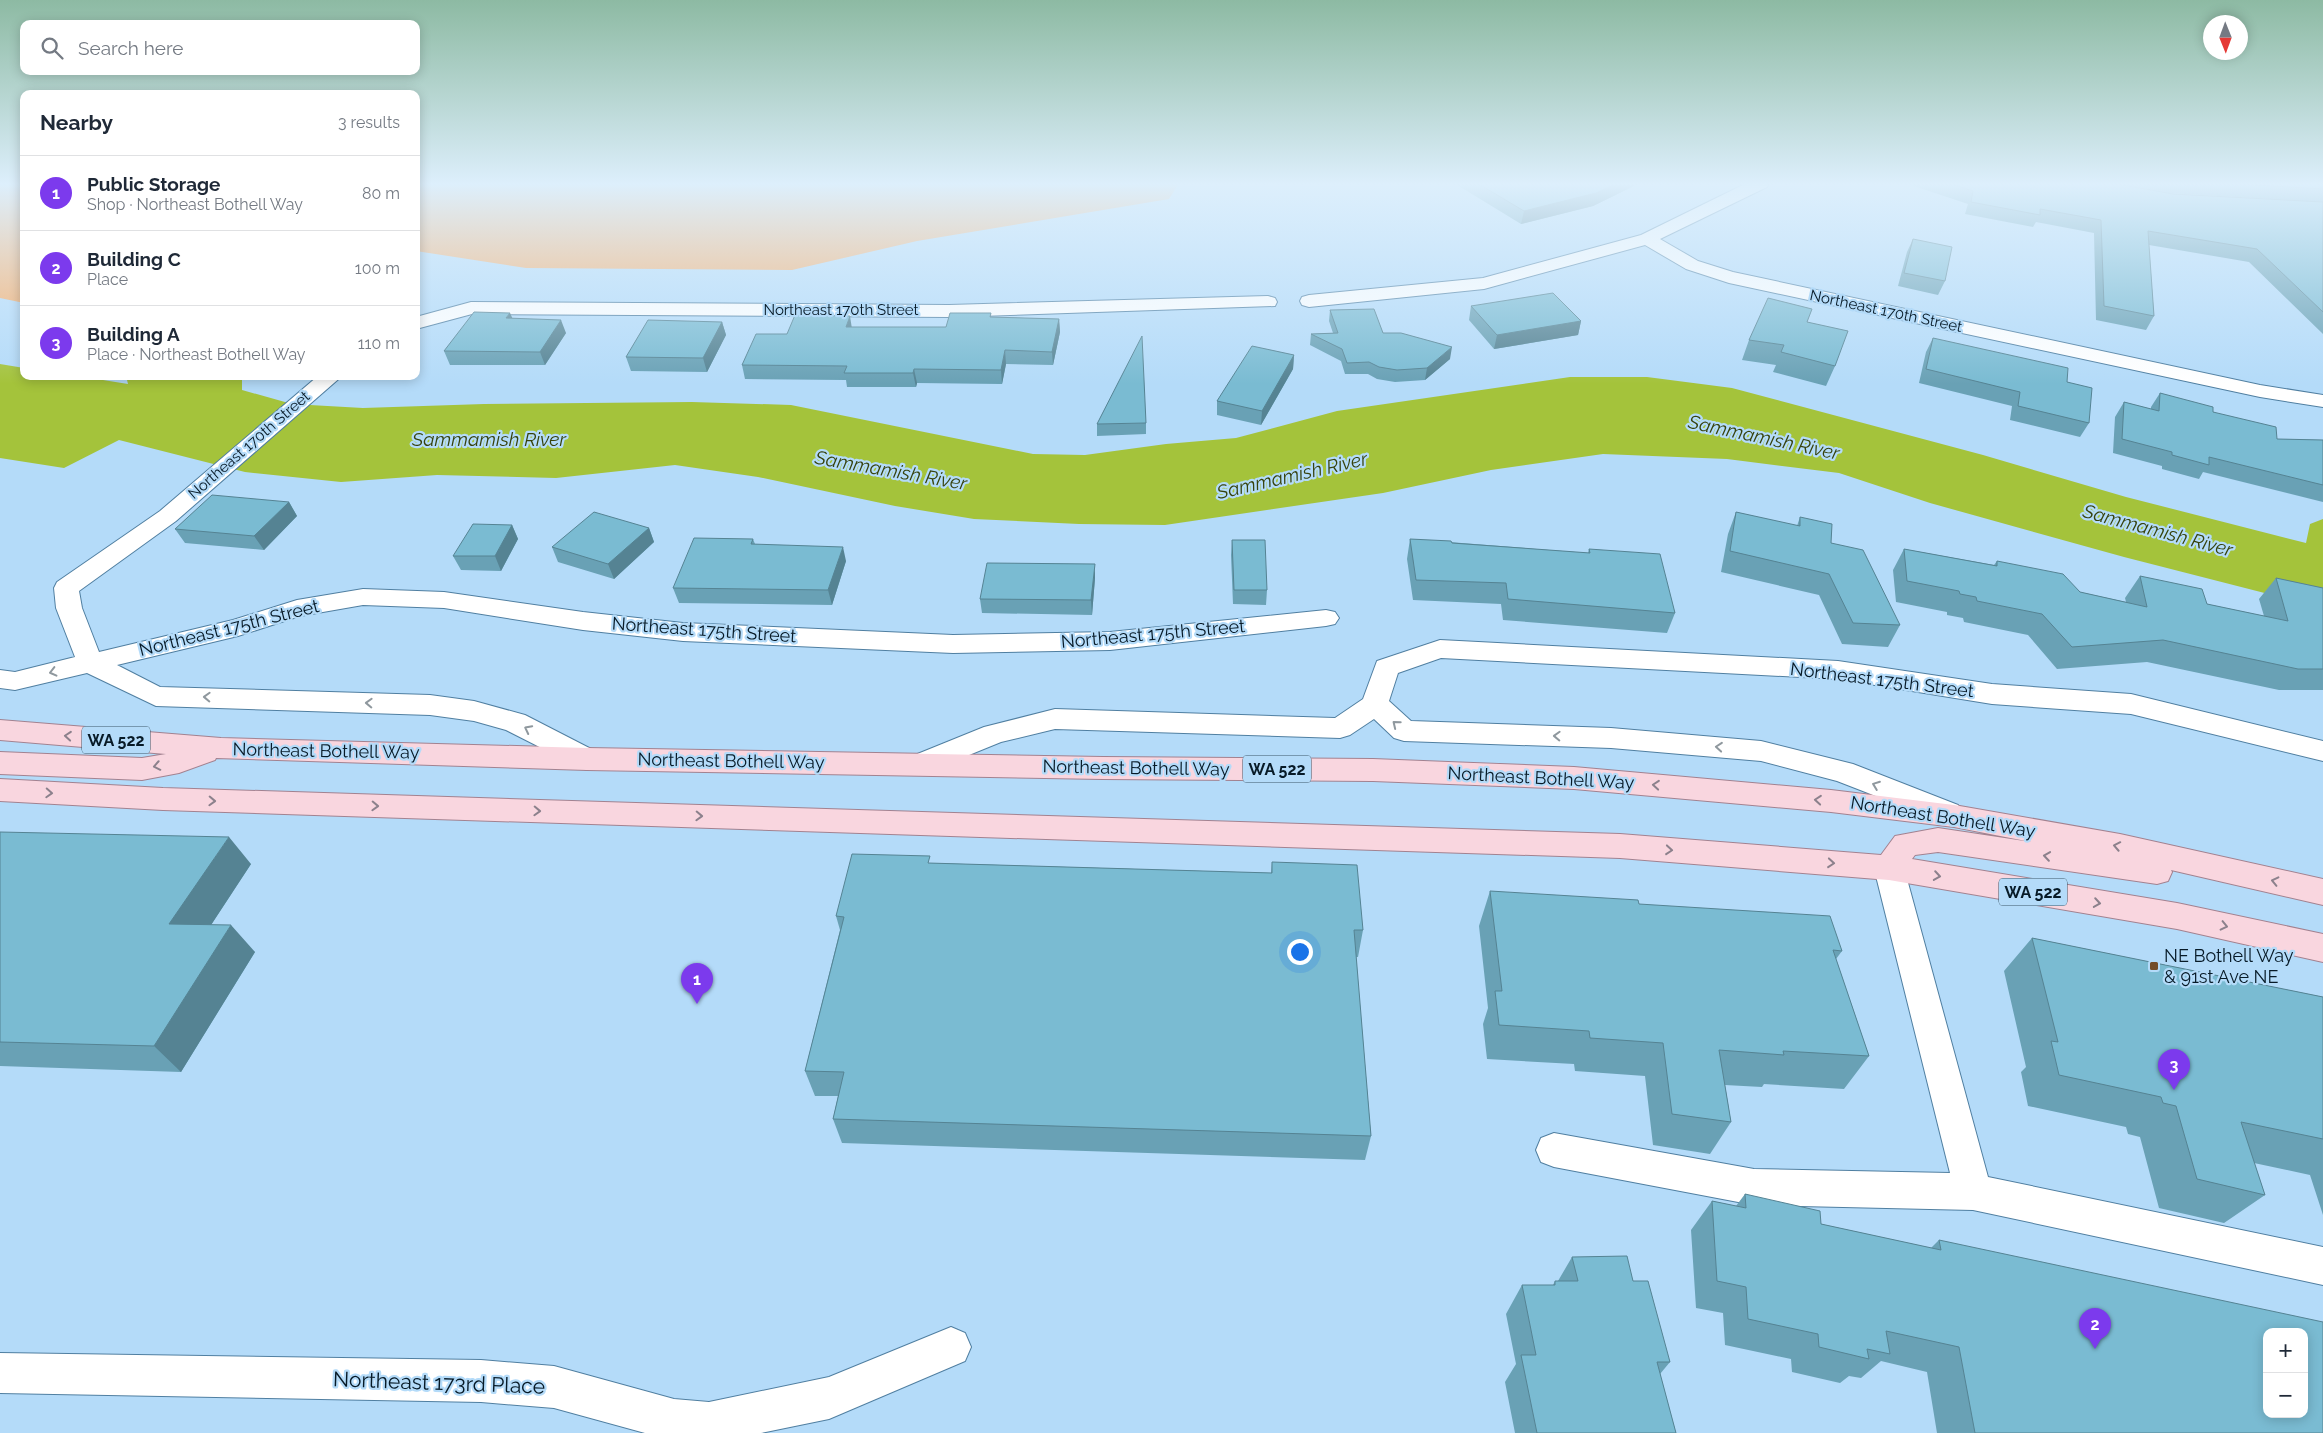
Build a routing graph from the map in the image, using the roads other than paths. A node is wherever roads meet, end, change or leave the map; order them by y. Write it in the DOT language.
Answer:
graph roads {
  1 [pos="1607,250"];
  2 [pos="1666,250"];
  3 [pos="1309,300"];
  4 [pos="1268,302"];
  5 [pos="420,322"];
  6 [pos="323,382"];
  7 [pos="2323,401"];
  8 [pos="1326,618"];
  9 [pos="90,663"];
  10 [pos="0,680"];
  11 [pos="1375,704"];
  12 [pos="0,730"];
  13 [pos="221,748"];
  14 [pos="2323,751"];
  15 [pos="587,759"];
  16 [pos="0,763"];
  17 [pos="920,764"];
  18 [pos="0,790"];
  19 [pos="1954,816"];
  20 [pos="1889,868"];
  21 [pos="2235,872"];
  22 [pos="2323,892"];
  23 [pos="2323,948"];
  24 [pos="1554,1150"];
  25 [pos="1972,1192"];
  26 [pos="2323,1266"];
  27 [pos="951,1347"];
  28 [pos="0,1373"];
  1 -- 3 [label="street"];
  2 -- 7 [label="street, Northeast 170th Street"];
  4 -- 5 [label="street, Northeast 170th Street"];
  6 -- 9 [label="street, Northeast 170th Street"];
  8 -- 9 [label="street, Northeast 175th Street"];
  9 -- 10 [label="street, Northeast 175th Street, one-way"];
  15 -- 9 [label="street, one-way"];
  11 -- 14 [label="street, Northeast 175th Street"];
  11 -- 17 [label="street"];
  19 -- 11 [label="street, one-way"];
  13 -- 12 [label="main road, Northeast Bothell Way / WA 522, one-way"];
  13 -- 15 [label="main road, Northeast Bothell Way / WA 522"];
  13 -- 16 [label="main road, one-way"];
  15 -- 17 [label="main road, Northeast Bothell Way / WA 522"];
  19 -- 17 [label="main road, Northeast Bothell Way / WA 522, one-way"];
  18 -- 20 [label="main road, WA 522, one-way"];
  21 -- 19 [label="main road, Northeast Bothell Way / WA 522, one-way"];
  21 -- 20 [label="main road, one-way"];
  20 -- 23 [label="main road, WA 522, one-way"];
  20 -- 25 [label="street"];
  22 -- 21 [label="main road, Northeast Bothell Way / WA 522, one-way"];
  24 -- 25 [label="street"];
  25 -- 26 [label="street"];
  27 -- 28 [label="street, Northeast 173rd Place"];
}
